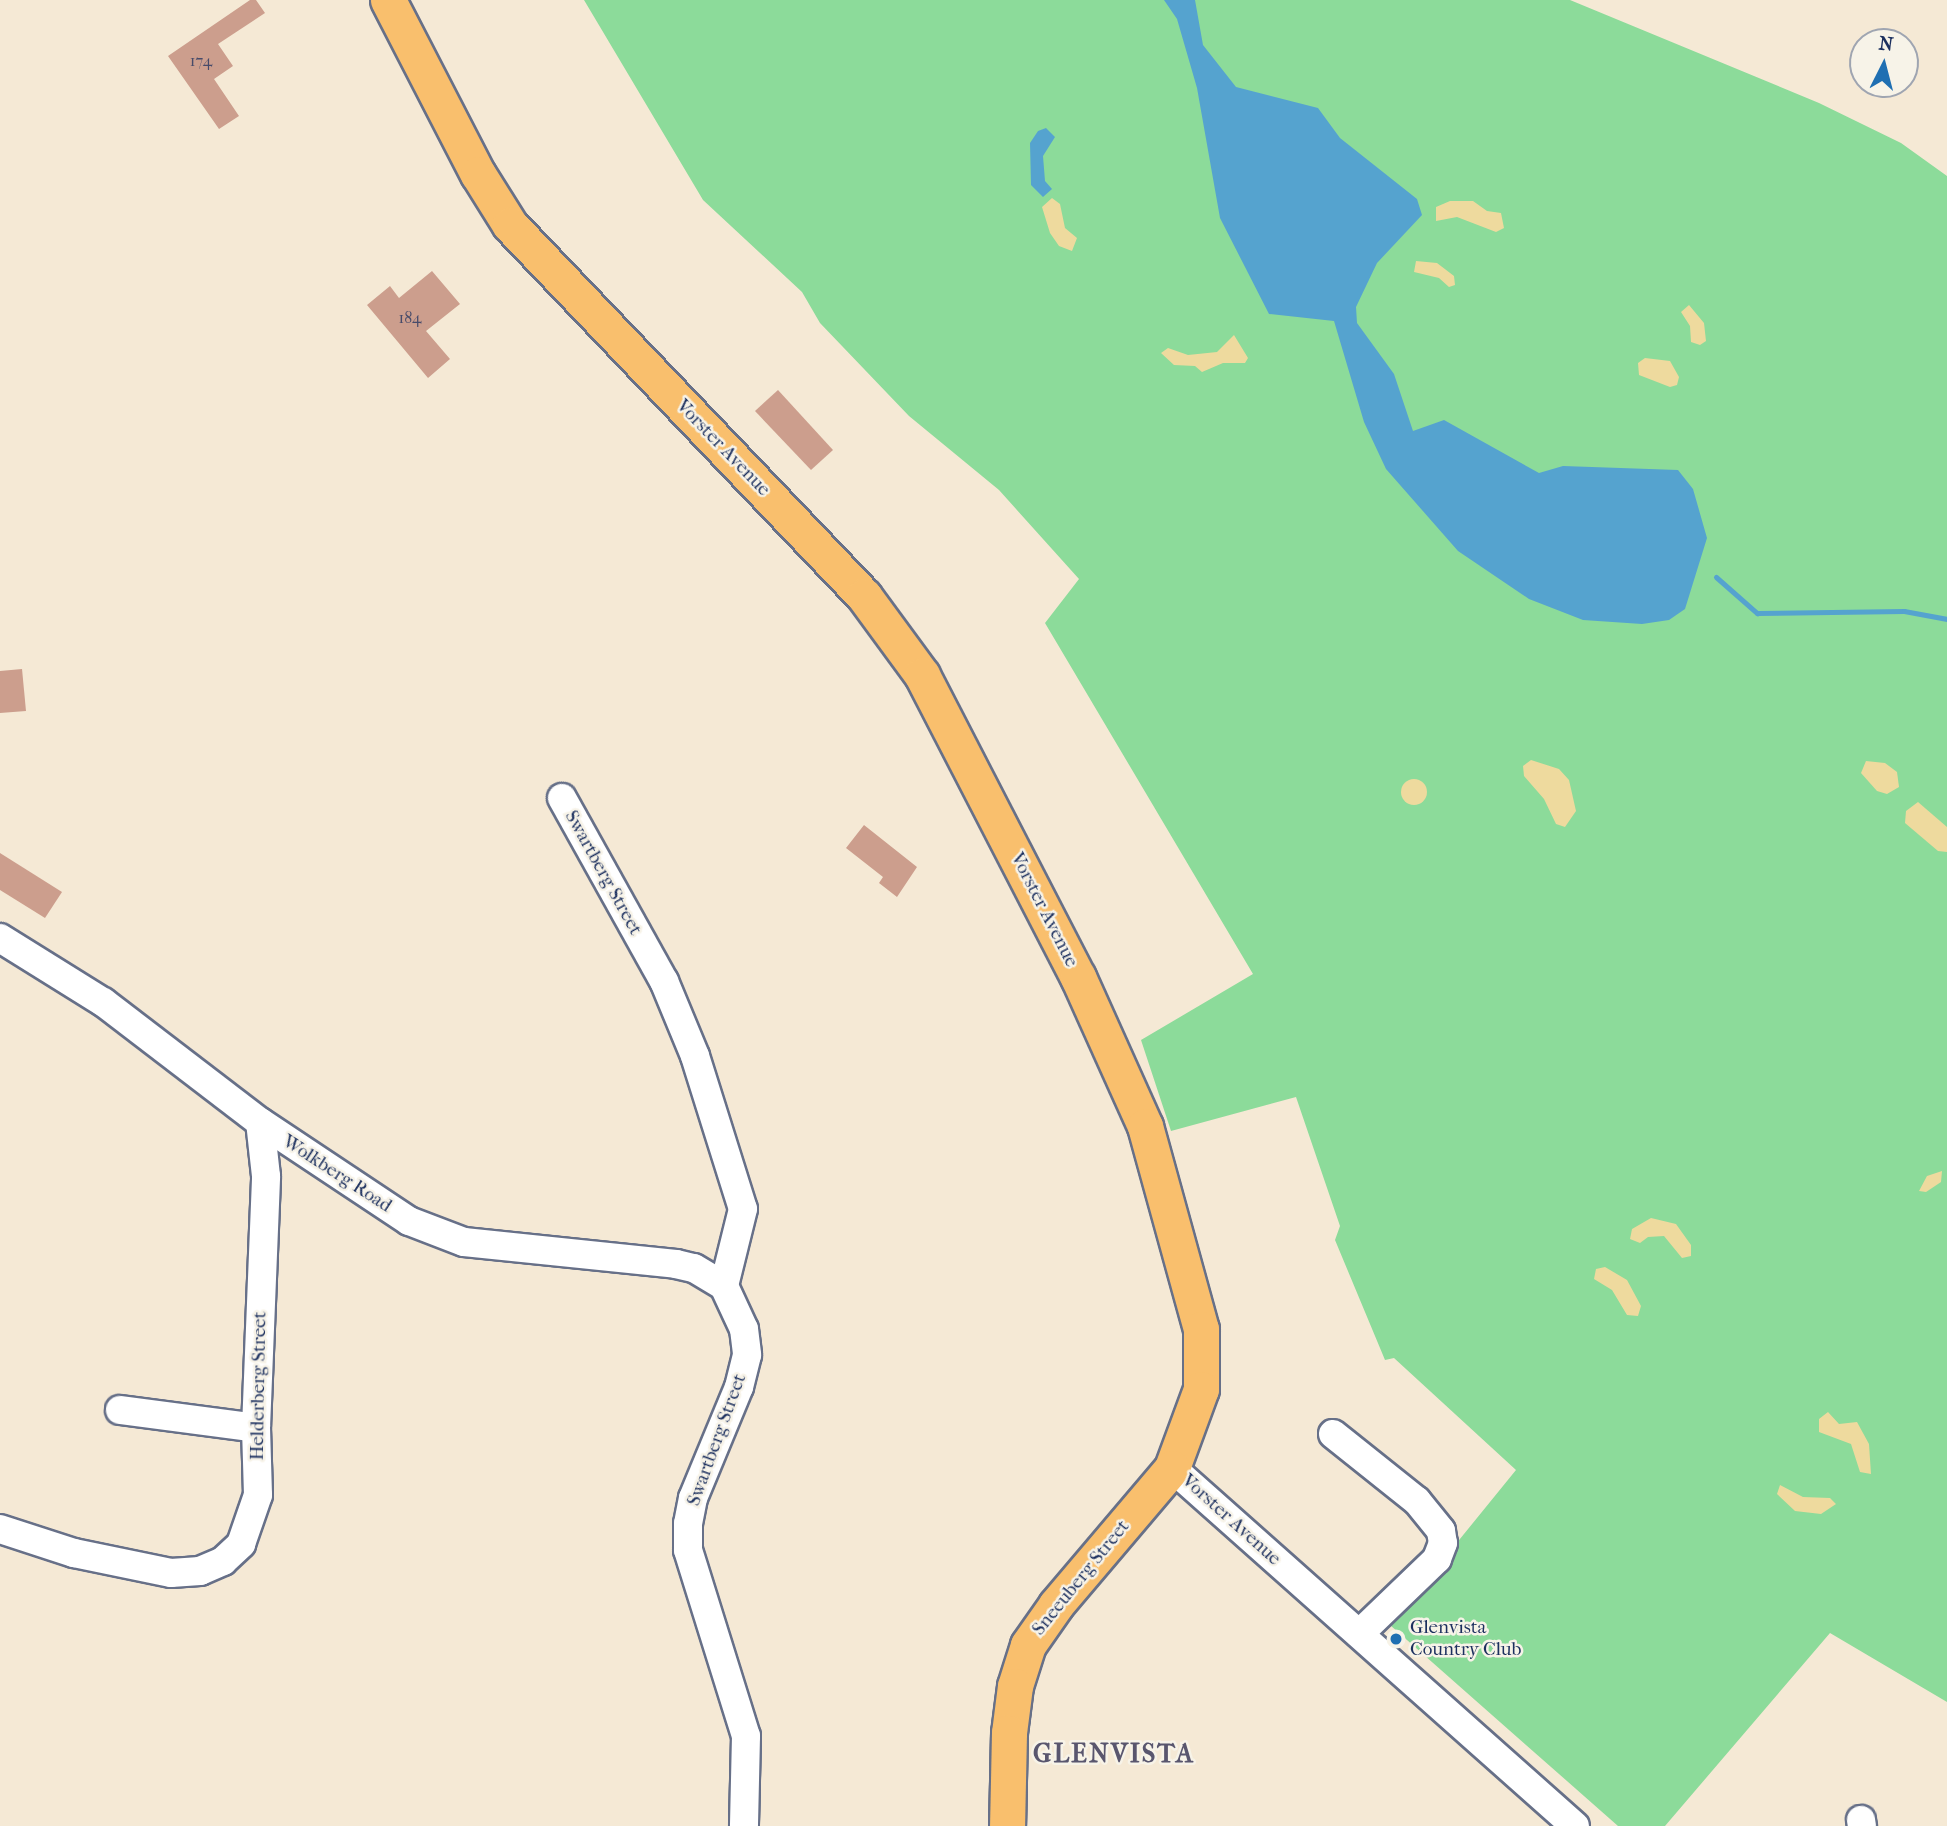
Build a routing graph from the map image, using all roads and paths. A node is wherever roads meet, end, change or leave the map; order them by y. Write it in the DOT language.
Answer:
graph roads {
  1 [pos="388,0"];
  2 [pos="562,798"];
  3 [pos="0,939"];
  4 [pos="260,1122"];
  5 [pos="287,1140"];
  6 [pos="266,1176"];
  7 [pos="724,1286"];
  8 [pos="120,1410"];
  9 [pos="256,1428"];
  10 [pos="1334,1434"];
  11 [pos="1172,1468"];
  12 [pos="0,1529"];
  13 [pos="1359,1634"];
  14 [pos="744,1826"];
  15 [pos="1008,1826"];
  16 [pos="1575,1826"];
  1 -- 11 [label="main road, Vorster Avenue"];
  2 -- 7 [label="street, Swartberg Street"];
  3 -- 4 [label="street, Wolkberg Road"];
  4 -- 5 [label="street, Wolkberg Road"];
  4 -- 6 [label="street, Helderberg Street"];
  5 -- 6 [label="street"];
  5 -- 7 [label="street, Wolkberg Road"];
  6 -- 9 [label="street, Helderberg Street"];
  7 -- 14 [label="street, Swartberg Street"];
  8 -- 9 [label="street"];
  9 -- 12 [label="street, Helderberg Street"];
  10 -- 13 [label="street"];
  11 -- 13 [label="street, Vorster Avenue"];
  11 -- 15 [label="main road, Sneeuberg Street"];
  13 -- 16 [label="street, Vorster Avenue"];
}
